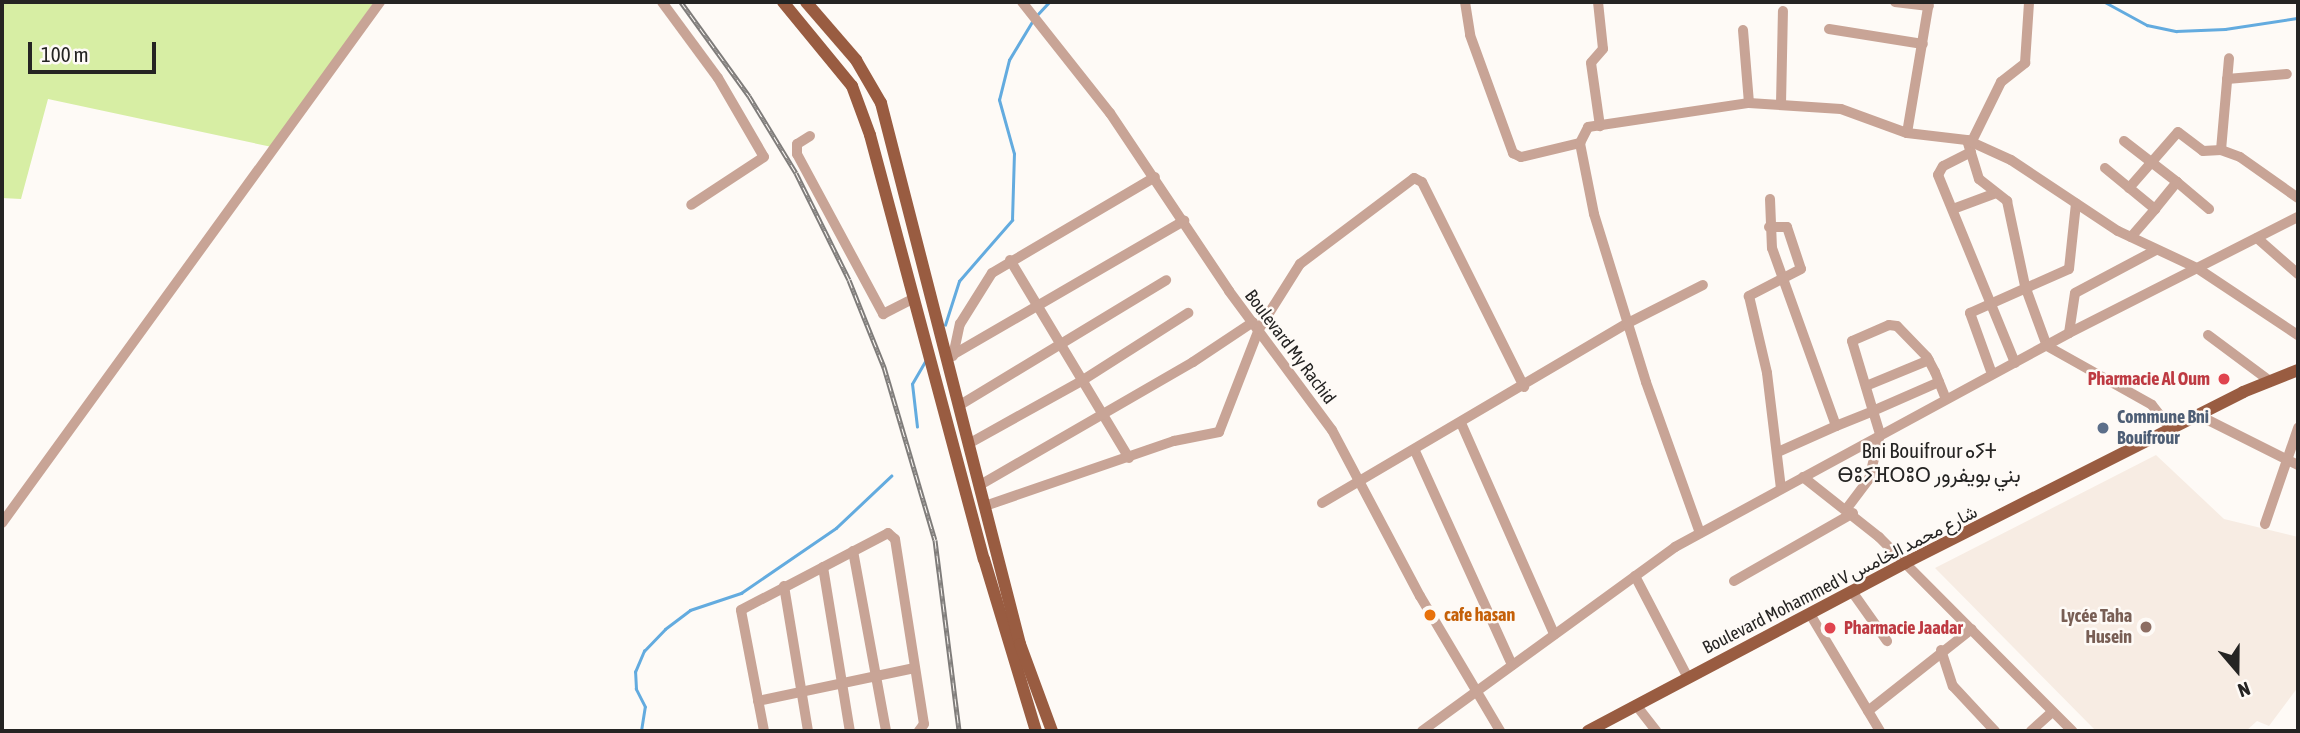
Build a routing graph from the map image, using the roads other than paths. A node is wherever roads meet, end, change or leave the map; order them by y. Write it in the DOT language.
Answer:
graph roads {
  1 [pos="380,2"];
  2 [pos="662,2"];
  3 [pos="783,2"];
  4 [pos="806,2"];
  5 [pos="1022,2"];
  6 [pos="1465,2"];
  7 [pos="1598,2"];
  8 [pos="1895,2"];
  9 [pos="2029,2"];
  10 [pos="1929,4"];
  11 [pos="1783,11"];
  12 [pos="1829,29"];
  13 [pos="1743,30"];
  14 [pos="1923,44"];
  15 [pos="2229,58"];
  16 [pos="2287,74"];
  17 [pos="2227,79"];
  18 [pos="1749,103"];
  19 [pos="1781,104"];
  20 [pos="1601,126"];
  21 [pos="1907,133"];
  22 [pos="810,136"];
  23 [pos="2124,141"];
  24 [pos="1580,143"];
  25 [pos="1970,144"];
  26 [pos="2221,150"];
  27 [pos="2150,162"];
  28 [pos="2105,168"];
  29 [pos="1155,177"];
  30 [pos="2177,182"];
  31 [pos="2129,188"];
  32 [pos="1996,193"];
  33 [pos="2298,198"];
  34 [pos="1770,199"];
  35 [pos="2076,202"];
  36 [pos="691,205"];
  37 [pos="1953,209"];
  38 [pos="2155,209"];
  39 [pos="2209,209"];
  40 [pos="2298,217"];
  41 [pos="1184,221"];
  42 [pos="1769,227"];
  43 [pos="2131,237"];
  44 [pos="2257,237"];
  45 [pos="2156,250"];
  46 [pos="1010,260"];
  47 [pos="2197,268"];
  48 [pos="2298,274"];
  49 [pos="1783,279"];
  50 [pos="1167,280"];
  51 [pos="1703,285"];
  52 [pos="2025,286"];
  53 [pos="914,298"];
  54 [pos="1991,302"];
  55 [pos="1038,306"];
  56 [pos="1188,313"];
  57 [pos="1628,323"];
  58 [pos="1256,325"];
  59 [pos="2069,333"];
  60 [pos="2208,335"];
  61 [pos="2298,335"];
  62 [pos="1059,344"];
  63 [pos="2047,346"];
  64 [pos="951,357"];
  65 [pos="1929,360"];
  66 [pos="2015,363"];
  67 [pos="2298,370"];
  68 [pos="1992,374"];
  69 [pos="1083,380"];
  70 [pos="2270,381"];
  71 [pos="1939,382"];
  72 [pos="1866,386"];
  73 [pos="1524,387"];
  74 [pos="1946,399"];
  75 [pos="960,405"];
  76 [pos="1873,411"];
  77 [pos="1104,413"];
  78 [pos="2198,415"];
  79 [pos="1461,423"];
  80 [pos="1836,426"];
  81 [pos="2170,428"];
  82 [pos="2298,428"];
  83 [pos="1880,434"];
  84 [pos="970,443"];
  85 [pos="1415,451"];
  86 [pos="1778,452"];
  87 [pos="1129,458"];
  88 [pos="2288,460"];
  89 [pos="2298,465"];
  90 [pos="1803,477"];
  91 [pos="1362,482"];
  92 [pos="980,485"];
  93 [pos="1781,488"];
  94 [pos="1322,503"];
  95 [pos="985,506"];
  96 [pos="1850,510"];
  97 [pos="2,523"];
  98 [pos="2266,524"];
  99 [pos="1700,533"];
  100 [pos="853,551"];
  101 [pos="1905,563"];
  102 [pos="823,566"];
  103 [pos="1635,576"];
  104 [pos="1734,581"];
  105 [pos="784,586"];
  106 [pos="1853,593"];
  107 [pos="1810,614"];
  108 [pos="1972,629"];
  109 [pos="1554,634"];
  110 [pos="1887,641"];
  111 [pos="1941,650"];
  112 [pos="1512,665"];
  113 [pos="915,668"];
  114 [pos="878,676"];
  115 [pos="1688,678"];
  116 [pos="841,684"];
  117 [pos="1476,688"];
  118 [pos="800,693"];
  119 [pos="758,701"];
  120 [pos="1636,705"];
  121 [pos="1868,711"];
  122 [pos="2052,712"];
  123 [pos="764,731"];
  124 [pos="808,731"];
  125 [pos="850,731"];
  126 [pos="886,731"];
  127 [pos="919,731"];
  128 [pos="1036,731"];
  129 [pos="1052,731"];
  130 [pos="1422,731"];
  131 [pos="1500,731"];
  132 [pos="1588,731"];
  133 [pos="1656,731"];
  134 [pos="1880,731"];
  135 [pos="1995,731"];
  136 [pos="2031,731"];
  137 [pos="2072,731"];
  1 -- 97 [label="street"];
  2 -- 36 [label="street"];
  3 -- 53 [label="main road"];
  4 -- 64 [label="main road"];
  5 -- 29 [label="street, Boulevard My Rachid"];
  6 -- 24 [label="street"];
  7 -- 20 [label="street"];
  8 -- 10 [label="street"];
  9 -- 25 [label="street"];
  10 -- 14 [label="street"];
  11 -- 19 [label="street"];
  12 -- 14 [label="street"];
  13 -- 18 [label="street"];
  14 -- 21 [label="street"];
  15 -- 17 [label="street"];
  16 -- 17 [label="street"];
  17 -- 26 [label="street"];
  18 -- 19 [label="street"];
  18 -- 20 [label="street"];
  19 -- 21 [label="street"];
  20 -- 24 [label="street"];
  21 -- 25 [label="street"];
  22 -- 53 [label="street"];
  23 -- 27 [label="street"];
  24 -- 57 [label="street"];
  25 -- 32 [label="street"];
  25 -- 35 [label="street"];
  25 -- 37 [label="street"];
  26 -- 27 [label="street"];
  26 -- 33 [label="street"];
  27 -- 30 [label="street"];
  27 -- 31 [label="street"];
  28 -- 31 [label="street"];
  29 -- 41 [label="street, Boulevard My Rachid"];
  29 -- 46 [label="street"];
  30 -- 38 [label="street"];
  30 -- 39 [label="street"];
  31 -- 38 [label="street"];
  32 -- 37 [label="street"];
  32 -- 52 [label="street"];
  34 -- 42 [label="street"];
  35 -- 43 [label="street"];
  35 -- 52 [label="street"];
  37 -- 54 [label="street"];
  38 -- 43 [label="street"];
  40 -- 44 [label="street"];
  41 -- 55 [label="street"];
  41 -- 58 [label="street, Boulevard My Rachid"];
  42 -- 49 [label="street"];
  42 -- 49 [label="street"];
  43 -- 45 [label="street"];
  44 -- 47 [label="street"];
  44 -- 48 [label="street"];
  45 -- 47 [label="street"];
  45 -- 59 [label="street"];
  46 -- 55 [label="street"];
  46 -- 64 [label="street"];
  47 -- 59 [label="street"];
  47 -- 61 [label="street"];
  49 -- 80 [label="street"];
  49 -- 86 [label="street"];
  50 -- 62 [label="street"];
  51 -- 57 [label="street"];
  52 -- 54 [label="street"];
  52 -- 63 [label="street"];
  53 -- 128 [label="main road"];
  54 -- 66 [label="street"];
  54 -- 68 [label="street"];
  55 -- 62 [label="street"];
  55 -- 64 [label="street"];
  56 -- 69 [label="street"];
  57 -- 73 [label="street"];
  57 -- 99 [label="street"];
  58 -- 73 [label="street"];
  58 -- 77 [label="street"];
  58 -- 87 [label="street"];
  58 -- 91 [label="street, Boulevard My Rachid"];
  59 -- 63 [label="street"];
  60 -- 70 [label="street"];
  62 -- 69 [label="street"];
  62 -- 75 [label="street"];
  63 -- 66 [label="street"];
  63 -- 81 [label="street"];
  64 -- 75 [label="main road"];
  65 -- 71 [label="street"];
  65 -- 72 [label="street"];
  65 -- 72 [label="street"];
  66 -- 68 [label="street"];
  67 -- 70 [label="main road, Boulevard Mohammed V شارع محمد الخامس"];
  68 -- 74 [label="street"];
  69 -- 77 [label="street"];
  69 -- 84 [label="street"];
  70 -- 78 [label="main road, Boulevard Mohammed V شارع محمد الخامس"];
  71 -- 74 [label="street"];
  71 -- 76 [label="street"];
  72 -- 76 [label="street"];
  73 -- 79 [label="street"];
  74 -- 83 [label="street"];
  75 -- 84 [label="main road"];
  76 -- 80 [label="street"];
  76 -- 83 [label="street"];
  77 -- 87 [label="street"];
  77 -- 92 [label="street"];
  78 -- 81 [label="main road, Boulevard Mohammed V شارع محمد الخامس"];
  78 -- 88 [label="street"];
  79 -- 85 [label="street"];
  79 -- 109 [label="street"];
  80 -- 86 [label="street"];
  81 -- 101 [label="main road, Boulevard Mohammed V شارع محمد الخامس"];
  82 -- 88 [label="street"];
  83 -- 90 [label="street"];
  83 -- 96 [label="street"];
  84 -- 92 [label="main road"];
  85 -- 91 [label="street"];
  85 -- 112 [label="street"];
  86 -- 93 [label="street"];
  87 -- 95 [label="street"];
  88 -- 89 [label="street"];
  88 -- 98 [label="street"];
  90 -- 93 [label="street"];
  90 -- 96 [label="street"];
  91 -- 94 [label="street"];
  91 -- 117 [label="street, Boulevard My Rachid"];
  92 -- 95 [label="main road"];
  93 -- 99 [label="street"];
  95 -- 129 [label="main road"];
  96 -- 101 [label="street"];
  96 -- 104 [label="street"];
  99 -- 103 [label="street"];
  100 -- 102 [label="street"];
  100 -- 113 [label="street"];
  100 -- 114 [label="street"];
  101 -- 106 [label="main road, Boulevard Mohammed V شارع محمد الخامس"];
  101 -- 108 [label="street"];
  102 -- 105 [label="street"];
  102 -- 116 [label="street"];
  103 -- 109 [label="street"];
  103 -- 115 [label="street"];
  105 -- 118 [label="street"];
  105 -- 119 [label="street"];
  106 -- 107 [label="main road, Boulevard Mohammed V شارع محمد الخامس"];
  106 -- 110 [label="street"];
  107 -- 115 [label="main road, Boulevard Mohammed V شارع محمد الخامس"];
  107 -- 121 [label="street"];
  108 -- 111 [label="street"];
  108 -- 122 [label="street"];
  109 -- 112 [label="street"];
  111 -- 121 [label="street"];
  111 -- 135 [label="street"];
  112 -- 117 [label="street"];
  113 -- 114 [label="street"];
  113 -- 127 [label="street"];
  114 -- 116 [label="street"];
  114 -- 126 [label="street"];
  115 -- 120 [label="main road, Boulevard Mohammed V شارع محمد الخامس"];
  116 -- 118 [label="street"];
  116 -- 125 [label="street"];
  117 -- 130 [label="street"];
  117 -- 131 [label="street, Boulevard My Rachid"];
  118 -- 119 [label="street"];
  118 -- 124 [label="street"];
  119 -- 123 [label="street"];
  120 -- 132 [label="main road, Boulevard Mohammed V شارع محمد الخامس"];
  120 -- 133 [label="street"];
  121 -- 134 [label="street"];
  122 -- 136 [label="street"];
  122 -- 137 [label="street"];
}
